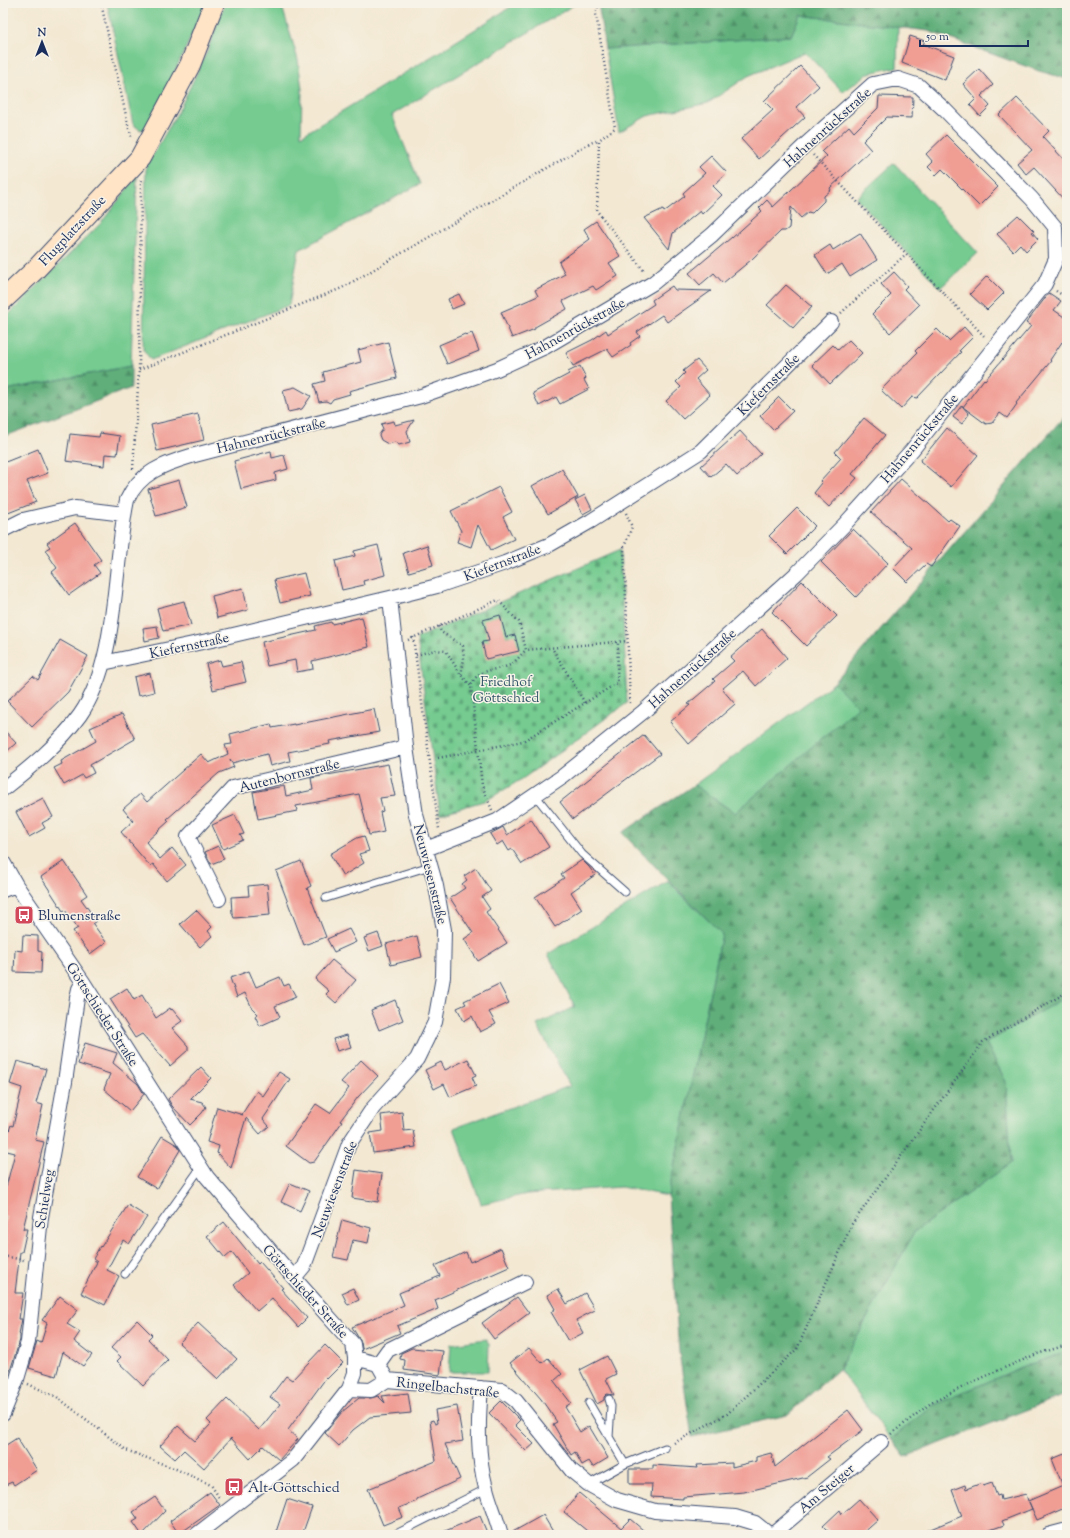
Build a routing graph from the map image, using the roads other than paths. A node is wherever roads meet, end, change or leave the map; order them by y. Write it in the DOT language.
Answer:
graph roads {
  1 [pos="214,3"];
  2 [pos="3,300"];
  3 [pos="831,322"];
  4 [pos="124,514"];
  5 [pos="3,530"];
  6 [pos="390,598"];
  7 [pos="103,663"];
  8 [pos="406,747"];
  9 [pos="3,789"];
  10 [pos="535,795"];
  11 [pos="426,849"];
  12 [pos="3,862"];
  13 [pos="430,866"];
  14 [pos="16,885"];
  15 [pos="3,890"];
  16 [pos="625,892"];
  17 [pos="326,898"];
  18 [pos="219,899"];
  19 [pos="83,982"];
  20 [pos="201,1167"];
  21 [pos="125,1274"];
  22 [pos="294,1278"];
  23 [pos="525,1282"];
  24 [pos="355,1358"];
  25 [pos="378,1364"];
  26 [pos="387,1380"];
  27 [pos="480,1388"];
  28 [pos="349,1389"];
  29 [pos="609,1399"];
  30 [pos="589,1403"];
  31 [pos="3,1414"];
  32 [pos="609,1437"];
  33 [pos="881,1442"];
  34 [pos="665,1448"];
  35 [pos="625,1464"];
  36 [pos="588,1484"];
  37 [pos="486,1489"];
  38 [pos="1067,1530"];
  39 [pos="196,1535"];
  40 [pos="394,1535"];
  41 [pos="501,1535"];
  42 [pos="771,1535"];
  43 [pos="1048,1535"];
  1 -- 2 [label="street, Flugplatzstraße"];
  3 -- 6 [label="street, Kiefernstraße"];
  4 -- 5 [label="street"];
  4 -- 7 [label="street, Hahnenrückstraße"];
  4 -- 10 [label="street, Hahnenrückstraße"];
  6 -- 7 [label="street, Kiefernstraße"];
  6 -- 8 [label="street, Neuwiesenstraße"];
  7 -- 9 [label="street, Hahnenrückstraße"];
  8 -- 11 [label="street, Neuwiesenstraße"];
  8 -- 18 [label="street, Autenbornstraße"];
  10 -- 11 [label="street, Hahnenrückstraße"];
  10 -- 16 [label="lane"];
  11 -- 13 [label="street, Neuwiesenstraße"];
  12 -- 14 [label="street, Göttschieder Straße"];
  13 -- 17 [label="lane"];
  13 -- 22 [label="street, Neuwiesenstraße"];
  14 -- 15 [label="street"];
  14 -- 19 [label="street, Göttschieder Straße"];
  19 -- 20 [label="street, Göttschieder Straße"];
  19 -- 31 [label="street, Schielweg"];
  20 -- 21 [label="lane"];
  20 -- 22 [label="street, Göttschieder Straße"];
  22 -- 24 [label="street, Göttschieder Straße"];
  23 -- 25 [label="street"];
  24 -- 25 [label="street"];
  24 -- 28 [label="street, Göttschieder Straße"];
  25 -- 26 [label="street, Ringelbachstraße"];
  26 -- 27 [label="street, Ringelbachstraße"];
  26 -- 28 [label="street, Ringelbachstraße"];
  27 -- 36 [label="street, Ringelbachstraße"];
  27 -- 37 [label="street"];
  28 -- 39 [label="street, Göttschieder Straße"];
  29 -- 32 [label="lane"];
  30 -- 32 [label="lane"];
  32 -- 35 [label="lane"];
  33 -- 42 [label="street, Am Steiger"];
  34 -- 35 [label="lane"];
  35 -- 36 [label="lane"];
  36 -- 42 [label="street, Ringelbachstraße"];
  37 -- 40 [label="lane"];
  37 -- 41 [label="street"];
  38 -- 43 [label="street"];
}
